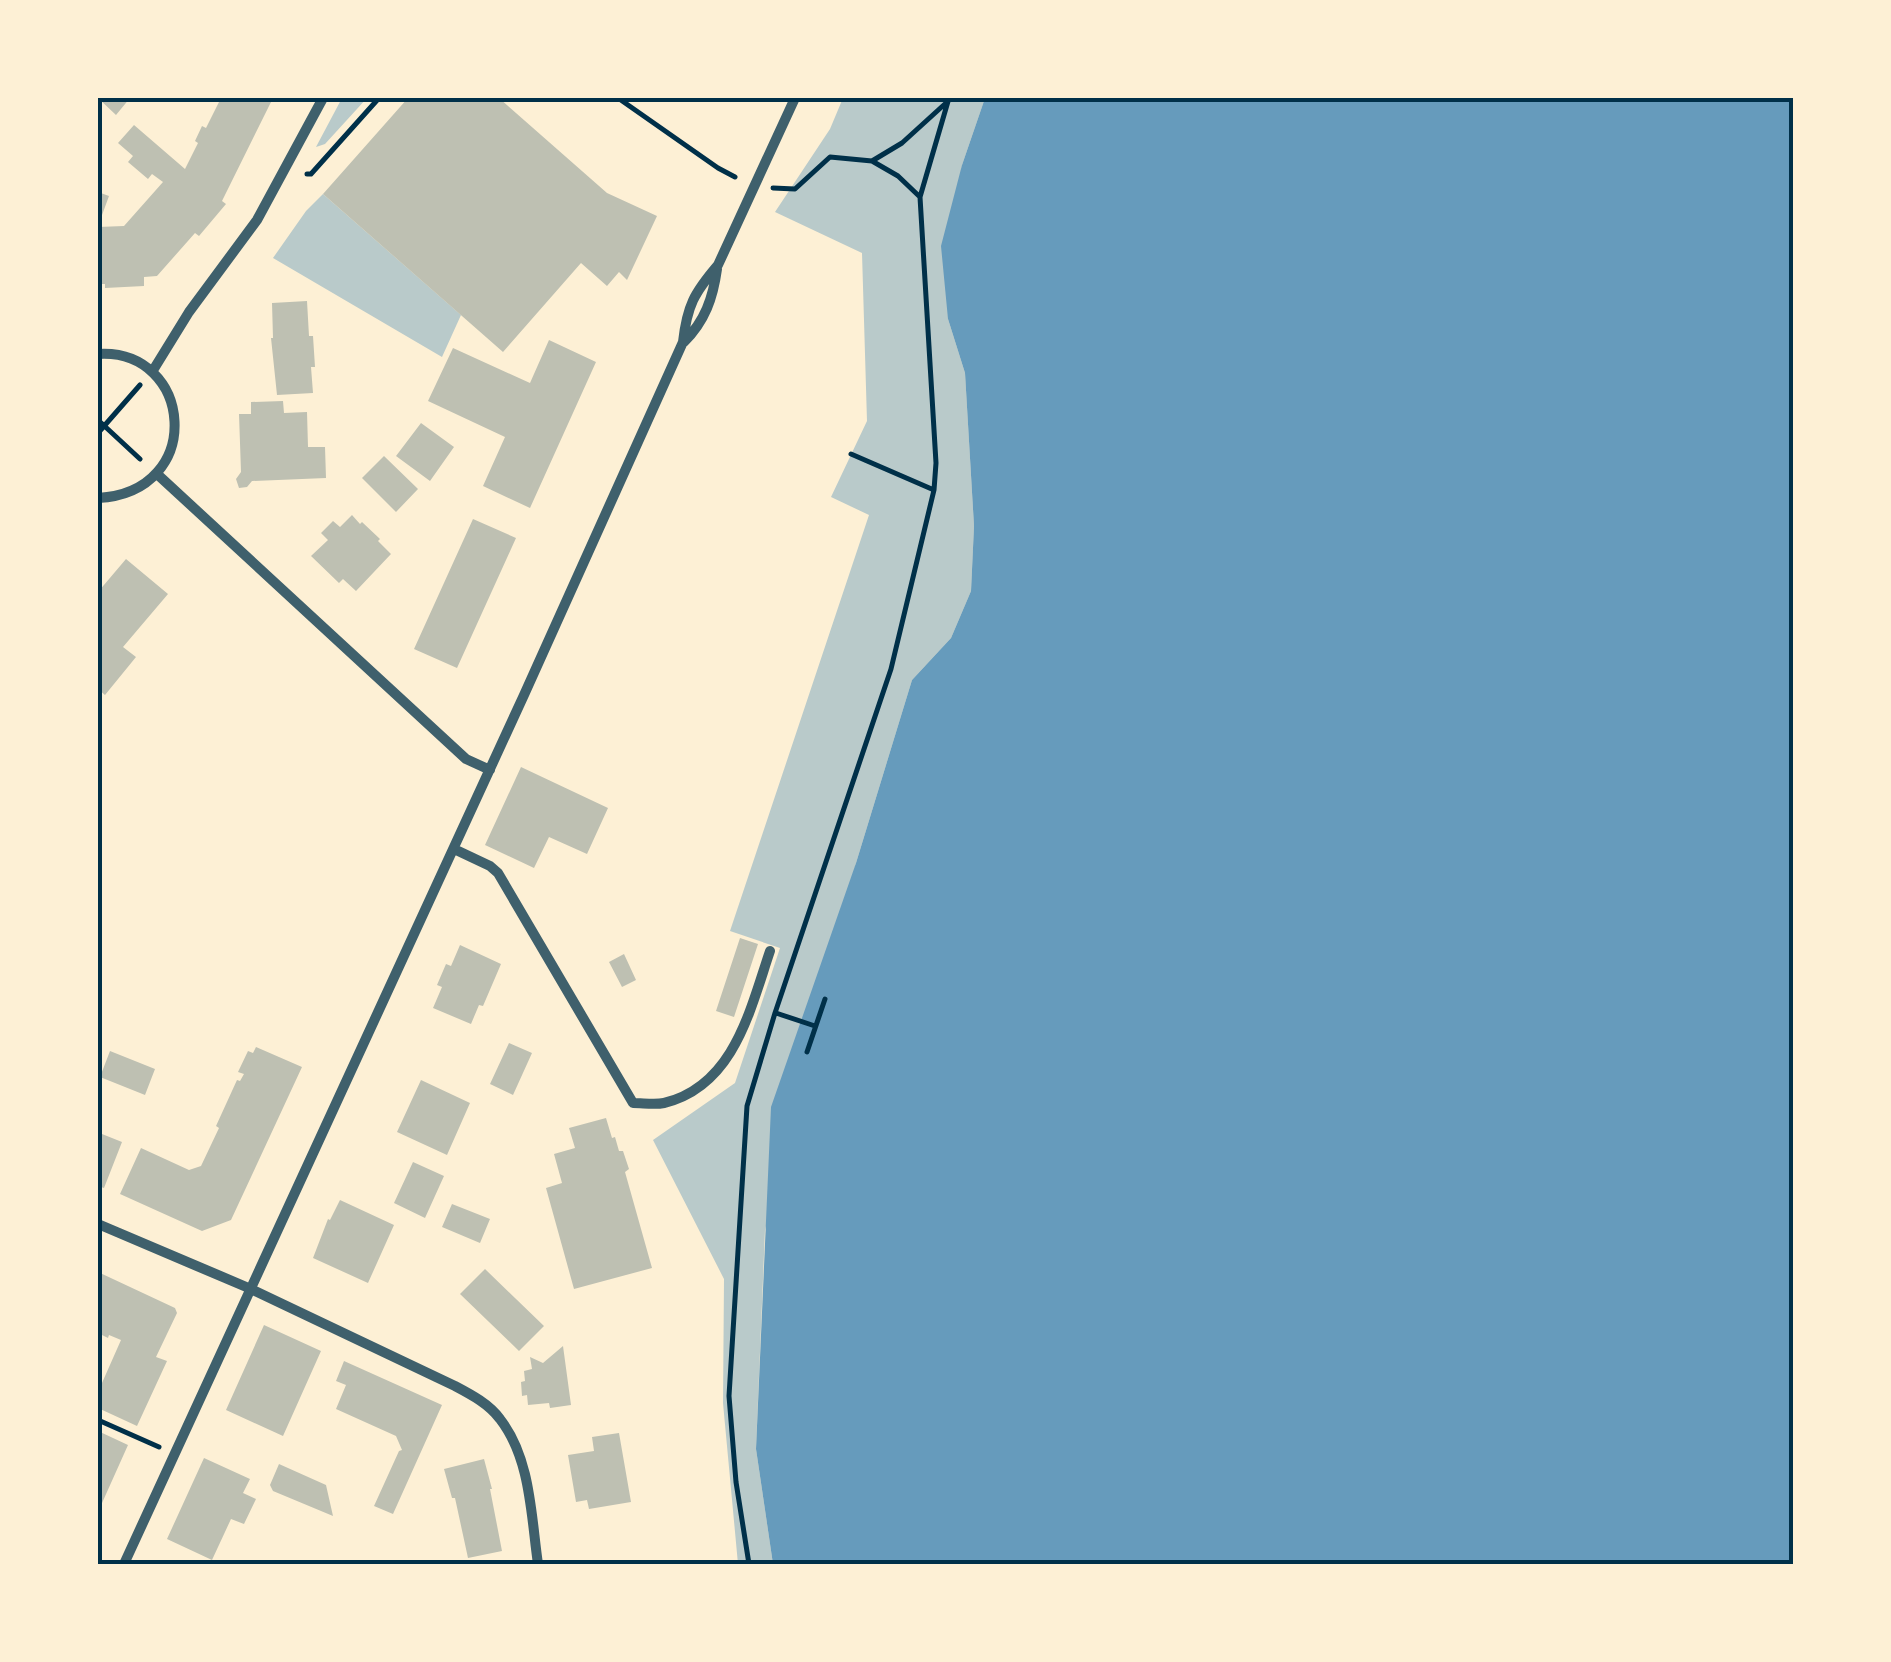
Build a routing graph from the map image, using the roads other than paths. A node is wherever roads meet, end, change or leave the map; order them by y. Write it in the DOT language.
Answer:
graph roads {
  1 [pos="323,98"];
  2 [pos="794,98"];
  3 [pos="98,354"];
  4 [pos="152,372"];
  5 [pos="157,474"];
  6 [pos="98,498"];
  7 [pos="490,770"];
  8 [pos="454,849"];
  9 [pos="770,950"];
  10 [pos="98,1224"];
  11 [pos="251,1290"];
  12 [pos="124,1564"];
  13 [pos="538,1564"];
  1 -- 4 [label="street"];
  2 -- 7 [label="street"];
  3 -- 4 [label="street"];
  4 -- 5 [label="street"];
  5 -- 6 [label="street"];
  5 -- 7 [label="street"];
  7 -- 8 [label="street"];
  8 -- 9 [label="street"];
  8 -- 11 [label="street"];
  10 -- 11 [label="street"];
  11 -- 12 [label="street"];
  11 -- 13 [label="street"];
}
